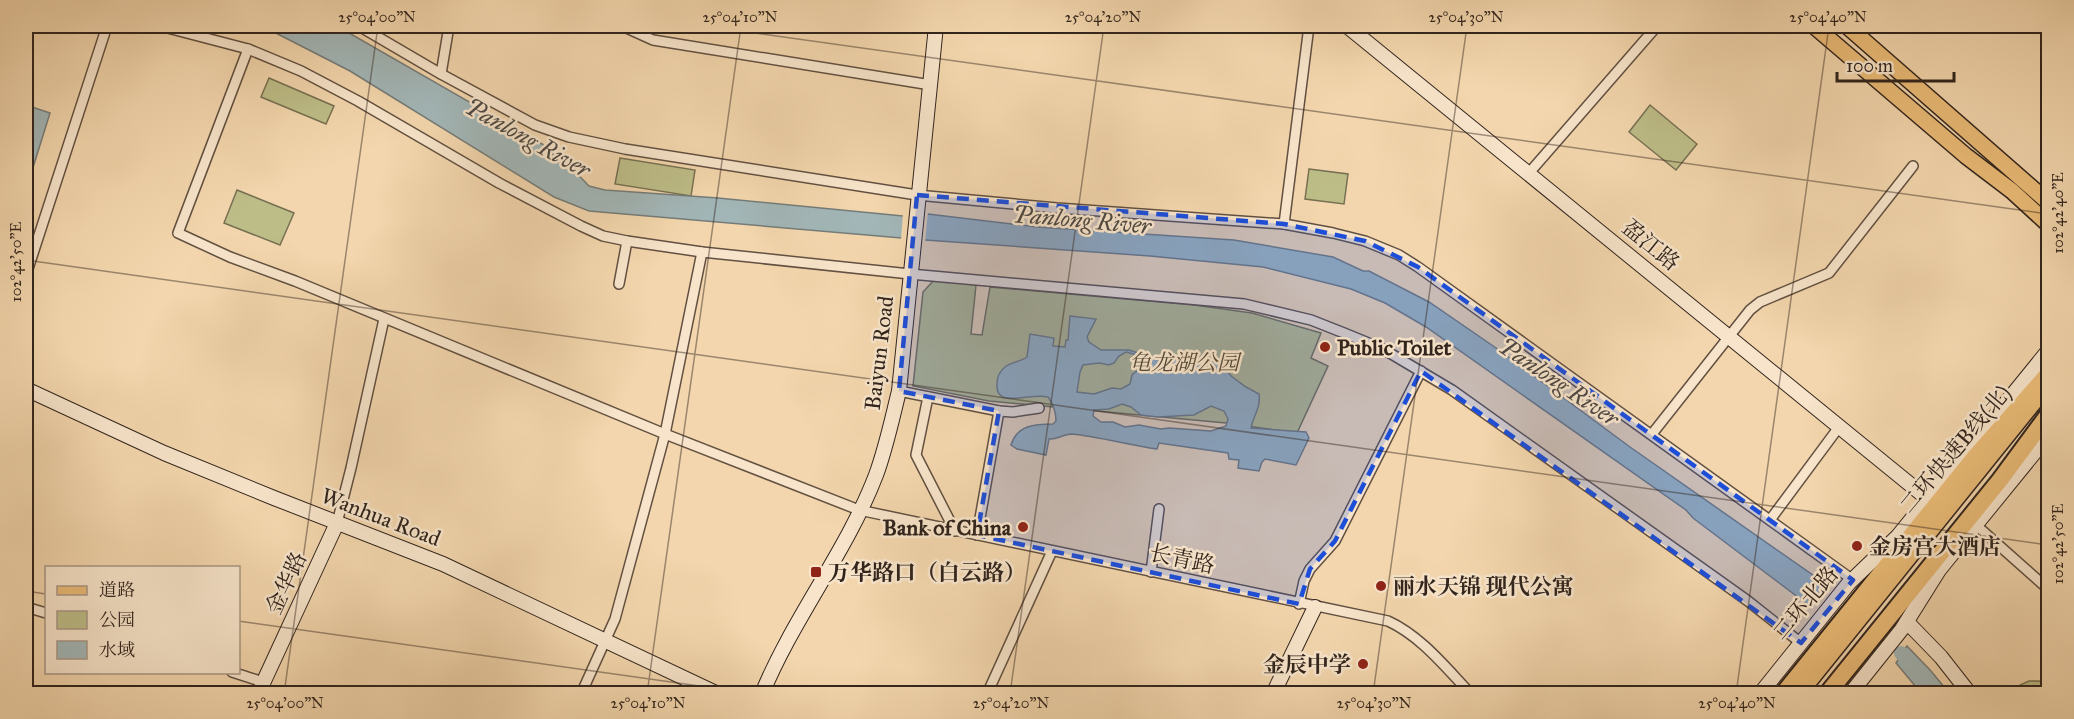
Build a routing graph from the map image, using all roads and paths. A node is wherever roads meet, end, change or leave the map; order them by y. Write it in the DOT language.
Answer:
graph roads {
  1 [pos="107,26"];
  2 [pos="160,26"];
  3 [pos="359,26"];
  4 [pos="449,26"];
  5 [pos="622,26"];
  6 [pos="936,26"];
  7 [pos="1309,26"];
  8 [pos="1347,26"];
  9 [pos="1657,26"];
  10 [pos="1814,26"];
  11 [pos="1847,26"];
  12 [pos="248,49"];
  13 [pos="441,74"];
  14 [pos="932,85"];
  15 [pos="1913,166"];
  16 [pos="1530,173"];
  17 [pos="917,202"];
  18 [pos="2049,202"];
  19 [pos="1284,224"];
  20 [pos="2049,224"];
  21 [pos="627,242"];
  22 [pos="702,252"];
  23 [pos="909,274"];
  24 [pos="26,275"];
  25 [pos="619,284"];
  26 [pos="384,319"];
  27 [pos="1729,336"];
  28 [pos="2049,351"];
  29 [pos="1421,371"];
  30 [pos="2049,374"];
  31 [pos="2049,385"];
  32 [pos="26,389"];
  33 [pos="899,391"];
  34 [pos="928,397"];
  35 [pos="2049,400"];
  36 [pos="1039,408"];
  37 [pos="999,411"];
  38 [pos="2049,415"];
  39 [pos="1839,427"];
  40 [pos="665,434"];
  41 [pos="1652,434"];
  42 [pos="2049,435"];
  43 [pos="1928,499"];
  44 [pos="1159,509"];
  45 [pos="859,510"];
  46 [pos="1770,520"];
  47 [pos="337,523"];
  48 [pos="1976,525"];
  49 [pos="955,531"];
  50 [pos="977,535"];
  51 [pos="1898,536"];
  52 [pos="1052,551"];
  53 [pos="1939,570"];
  54 [pos="1151,572"];
  55 [pos="1853,580"];
  56 [pos="2049,589"];
  57 [pos="1299,604"];
  58 [pos="26,607"];
  59 [pos="1315,607"];
  60 [pos="45,613"];
  61 [pos="1907,622"];
  62 [pos="606,639"];
  63 [pos="1800,650"];
  64 [pos="236,674"];
  65 [pos="260,688"];
  66 [pos="581,693"];
  67 [pos="718,693"];
  68 [pos="762,693"];
  69 [pos="987,693"];
  70 [pos="1273,693"];
  71 [pos="1471,693"];
  72 [pos="1760,693"];
  73 [pos="1770,693"];
  74 [pos="1783,693"];
  75 [pos="1799,693"];
  76 [pos="1811,693"];
  77 [pos="1840,693"];
  78 [pos="1970,693"];
  1 -- 24 [label="street"];
  2 -- 12 [label="street"];
  3 -- 13 [label="street"];
  4 -- 13 [label="street"];
  5 -- 14 [label="street"];
  6 -- 14 [label="street, Baiyun Road"];
  7 -- 19 [label="street"];
  8 -- 16 [label="street, 盈江路"];
  9 -- 16 [label="street"];
  10 -- 20 [label="main road"];
  11 -- 18 [label="main road"];
  12 -- 21 [label="street"];
  12 -- 26 [label="street, 长青路"];
  13 -- 17 [label="street"];
  14 -- 17 [label="street, Baiyun Road"];
  15 -- 27 [label="street"];
  16 -- 27 [label="street, 盈江路"];
  17 -- 19 [label="street"];
  17 -- 23 [label="street, Baiyun Road"];
  19 -- 41 [label="street"];
  21 -- 22 [label="street"];
  21 -- 25 [label="street"];
  22 -- 23 [label="street"];
  22 -- 40 [label="street"];
  23 -- 29 [label="street"];
  23 -- 33 [label="street, Baiyun Road"];
  26 -- 40 [label="street, 长青路"];
  26 -- 47 [label="street"];
  27 -- 39 [label="street, 盈江路"];
  27 -- 41 [label="street"];
  28 -- 43 [label="street, 二环北路"];
  29 -- 57 [label="street"];
  29 -- 63 [label="street"];
  30 -- 74 [label="highway, 二环快速B线(北)"];
  31 -- 75 [label="main road"];
  32 -- 47 [label="street, Wanhua Road"];
  33 -- 34 [label="street"];
  33 -- 45 [label="street, Baiyun Road"];
  34 -- 37 [label="street"];
  34 -- 49 [label="street"];
  35 -- 76 [label="main road"];
  36 -- 37 [label="street"];
  37 -- 50 [label="street"];
  38 -- 77 [label="highway"];
  39 -- 43 [label="street, 盈江路"];
  39 -- 46 [label="street"];
  40 -- 45 [label="street, 长青路"];
  40 -- 62 [label="street"];
  41 -- 46 [label="street"];
  42 -- 48 [label="street"];
  43 -- 51 [label="street, 二环北路"];
  44 -- 54 [label="street"];
  45 -- 49 [label="street, 长青路"];
  45 -- 68 [label="street, Baiyun Road"];
  46 -- 55 [label="street"];
  47 -- 62 [label="street, Wanhua Road"];
  47 -- 65 [label="street, 金华路"];
  48 -- 53 [label="street"];
  48 -- 56 [label="street"];
  49 -- 50 [label="street, 长青路"];
  50 -- 52 [label="street, 长青路"];
  51 -- 55 [label="street, 二环北路"];
  51 -- 63 [label="highway"];
  52 -- 54 [label="street, 长青路"];
  52 -- 69 [label="street"];
  53 -- 61 [label="street"];
  53 -- 77 [label="highway"];
  54 -- 57 [label="street, 长青路"];
  55 -- 63 [label="street, 二环北路"];
  57 -- 59 [label="street, 长青路"];
  58 -- 60 [label="street"];
  59 -- 70 [label="street"];
  59 -- 71 [label="street, 长青路"];
  61 -- 77 [label="street"];
  61 -- 78 [label="street"];
  62 -- 66 [label="street"];
  62 -- 67 [label="street, Wanhua Road"];
  63 -- 72 [label="street, 二环北路"];
  63 -- 73 [label="highway"];
  64 -- 65 [label="street"];
}
